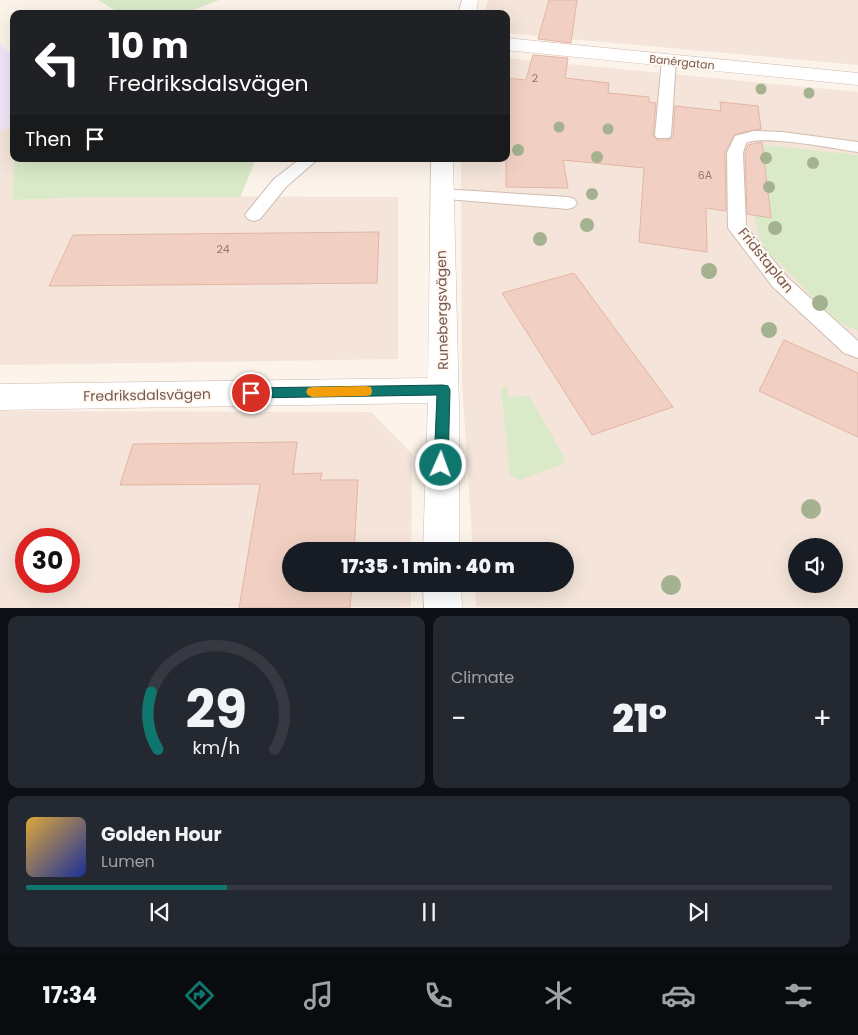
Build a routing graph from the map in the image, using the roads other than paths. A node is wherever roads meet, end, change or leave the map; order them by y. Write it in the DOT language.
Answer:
graph roads {
  1 [pos="510,44"];
  2 [pos="669,60"];
  3 [pos="858,79"];
  4 [pos="663,135"];
  5 [pos="858,147"];
  6 [pos="306,162"];
  7 [pos="442,162"];
  8 [pos="441,194"];
  9 [pos="568,202"];
  10 [pos="254,215"];
  11 [pos="858,350"];
  12 [pos="443,390"];
  13 [pos="0,397"];
  14 [pos="441,542"];
  15 [pos="442,592"];
  16 [pos="443,608"];
  1 -- 2 [label="street, Banérgatan"];
  2 -- 3 [label="street, Banérgatan"];
  2 -- 4 [label="lane"];
  5 -- 11 [label="lane, Fridstaplan"];
  6 -- 10 [label="lane"];
  7 -- 8 [label="street, Runebergsvägen"];
  8 -- 9 [label="lane"];
  8 -- 12 [label="street, Runebergsvägen"];
  12 -- 13 [label="street, Fredriksdalsvägen"];
  12 -- 14 [label="street, Runebergsvägen"];
  15 -- 16 [label="street"];
}
